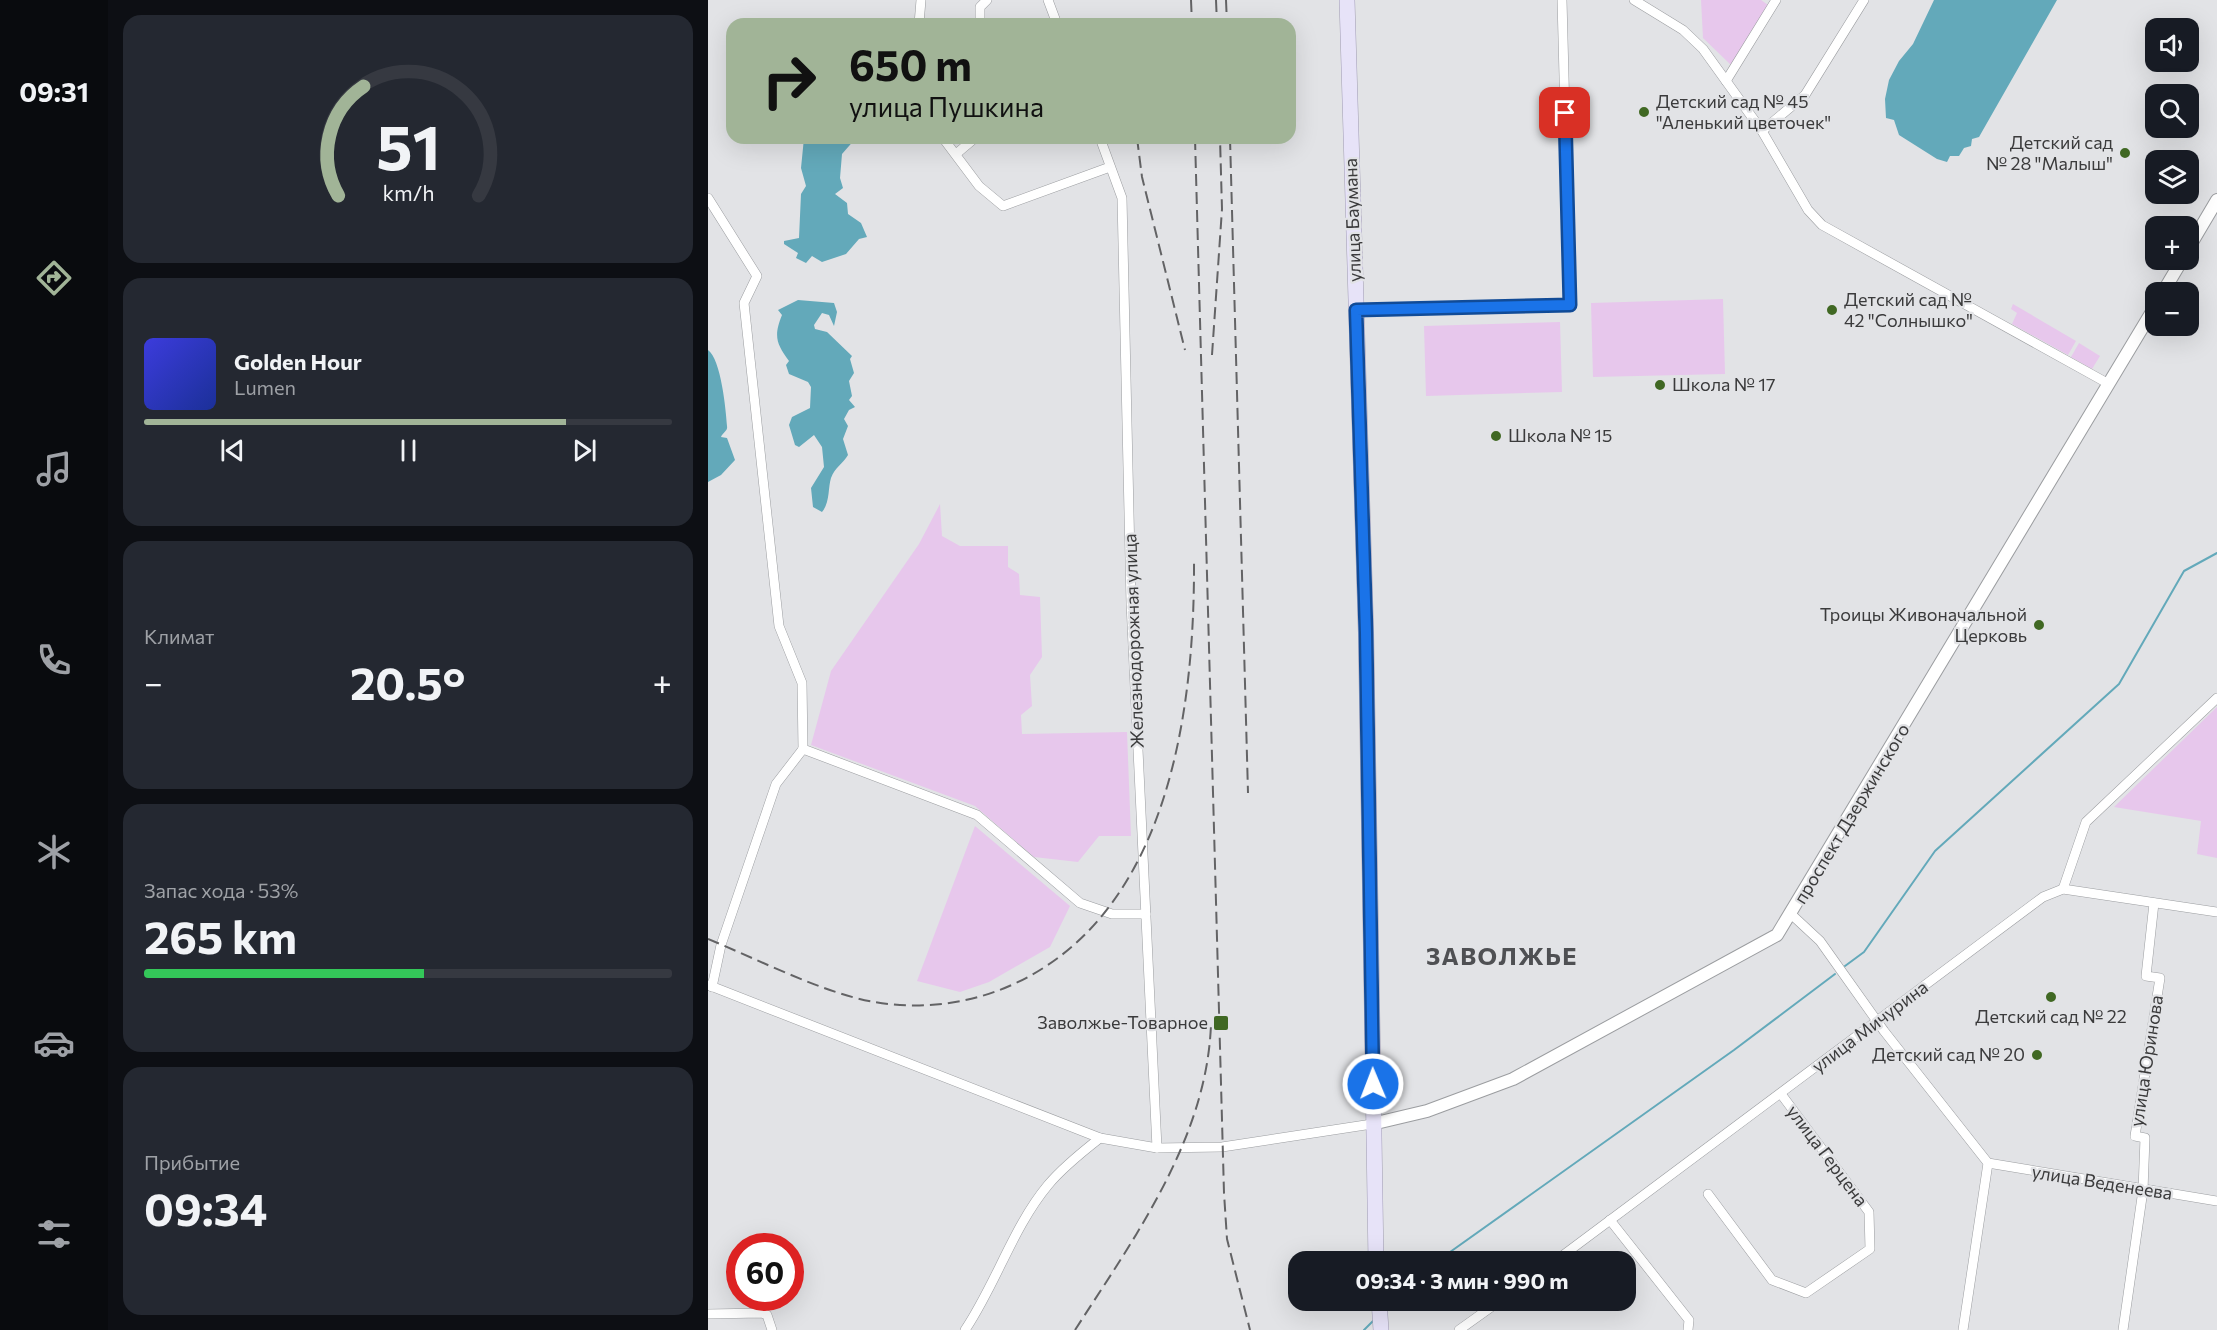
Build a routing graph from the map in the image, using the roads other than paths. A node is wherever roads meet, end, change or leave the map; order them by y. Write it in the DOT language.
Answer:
graph roads {
  1 [pos="921,0"];
  2 [pos="987,0"];
  3 [pos="1048,0"];
  4 [pos="1347,0"];
  5 [pos="1562,0"];
  6 [pos="1634,0"];
  7 [pos="1776,0"];
  8 [pos="1864,0"];
  9 [pos="920,18"];
  10 [pos="980,18"];
  11 [pos="1055,18"];
  12 [pos="1726,81"];
  13 [pos="1761,131"];
  14 [pos="948,144"];
  15 [pos="968,144"];
  16 [pos="1102,144"];
  17 [pos="956,154"];
  18 [pos="1110,167"];
  19 [pos="708,198"];
  20 [pos="2217,200"];
  21 [pos="2199,230"];
  22 [pos="1356,310"];
  23 [pos="2145,323"];
  24 [pos="2109,384"];
  25 [pos="2217,698"];
  26 [pos="803,749"];
  27 [pos="2063,888"];
  28 [pos="2154,903"];
  29 [pos="2217,912"];
  30 [pos="1146,914"];
  31 [pos="1792,915"];
  32 [pos="710,986"];
  33 [pos="1877,1022"];
  34 [pos="1781,1095"];
  35 [pos="1372,1124"];
  36 [pos="1100,1138"];
  37 [pos="1157,1148"];
  38 [pos="1988,1163"];
  39 [pos="2143,1190"];
  40 [pos="1708,1194"];
  41 [pos="2217,1201"];
  42 [pos="1610,1220"];
  43 [pos="1376,1251"];
  44 [pos="1569,1251"];
  45 [pos="1380,1311"];
  46 [pos="1486,1311"];
  47 [pos="708,1314"];
  48 [pos="772,1330"];
  49 [pos="965,1330"];
  50 [pos="1381,1330"];
  51 [pos="1460,1330"];
  52 [pos="1688,1330"];
  53 [pos="1963,1330"];
  54 [pos="2124,1330"];
  1 -- 9 [label="street"];
  2 -- 10 [label="street"];
  3 -- 11 [label="street"];
  4 -- 22 [label="main road, улица Баумана"];
  5 -- 22 [label="street"];
  6 -- 12 [label="street"];
  7 -- 12 [label="street"];
  8 -- 13 [label="street"];
  12 -- 13 [label="street"];
  13 -- 24 [label="street"];
  14 -- 17 [label="street"];
  15 -- 17 [label="street"];
  16 -- 18 [label="street, Железнодорожная улица"];
  17 -- 18 [label="street"];
  18 -- 30 [label="street, Железнодорожная улица"];
  19 -- 26 [label="street"];
  20 -- 21 [label="street"];
  22 -- 35 [label="main road, улица Баумана"];
  23 -- 24 [label="street, проспект Дзержинского"];
  24 -- 31 [label="street, проспект Дзержинского"];
  25 -- 27 [label="street"];
  26 -- 30 [label="street"];
  26 -- 32 [label="street"];
  27 -- 28 [label="street"];
  27 -- 33 [label="street, улица Мичурина"];
  28 -- 29 [label="street"];
  28 -- 39 [label="street, улица Юринова"];
  30 -- 37 [label="street, Железнодорожная улица"];
  31 -- 33 [label="street"];
  31 -- 35 [label="street, проспект Дзержинского"];
  32 -- 36 [label="street"];
  33 -- 34 [label="street, улица Мичурина"];
  33 -- 38 [label="street"];
  34 -- 40 [label="street, улица Герцена"];
  34 -- 42 [label="street, улица Мичурина"];
  35 -- 37 [label="street"];
  35 -- 43 [label="main road, улица Баумана"];
  36 -- 37 [label="street"];
  36 -- 49 [label="street"];
  38 -- 39 [label="street, улица Веденеева"];
  38 -- 53 [label="street"];
  39 -- 41 [label="street, улица Веденеева"];
  39 -- 54 [label="street, улица Юринова"];
  42 -- 44 [label="street, улица Мичурина"];
  42 -- 52 [label="street"];
  45 -- 50 [label="main road"];
  46 -- 51 [label="street"];
  47 -- 48 [label="street"];
}
